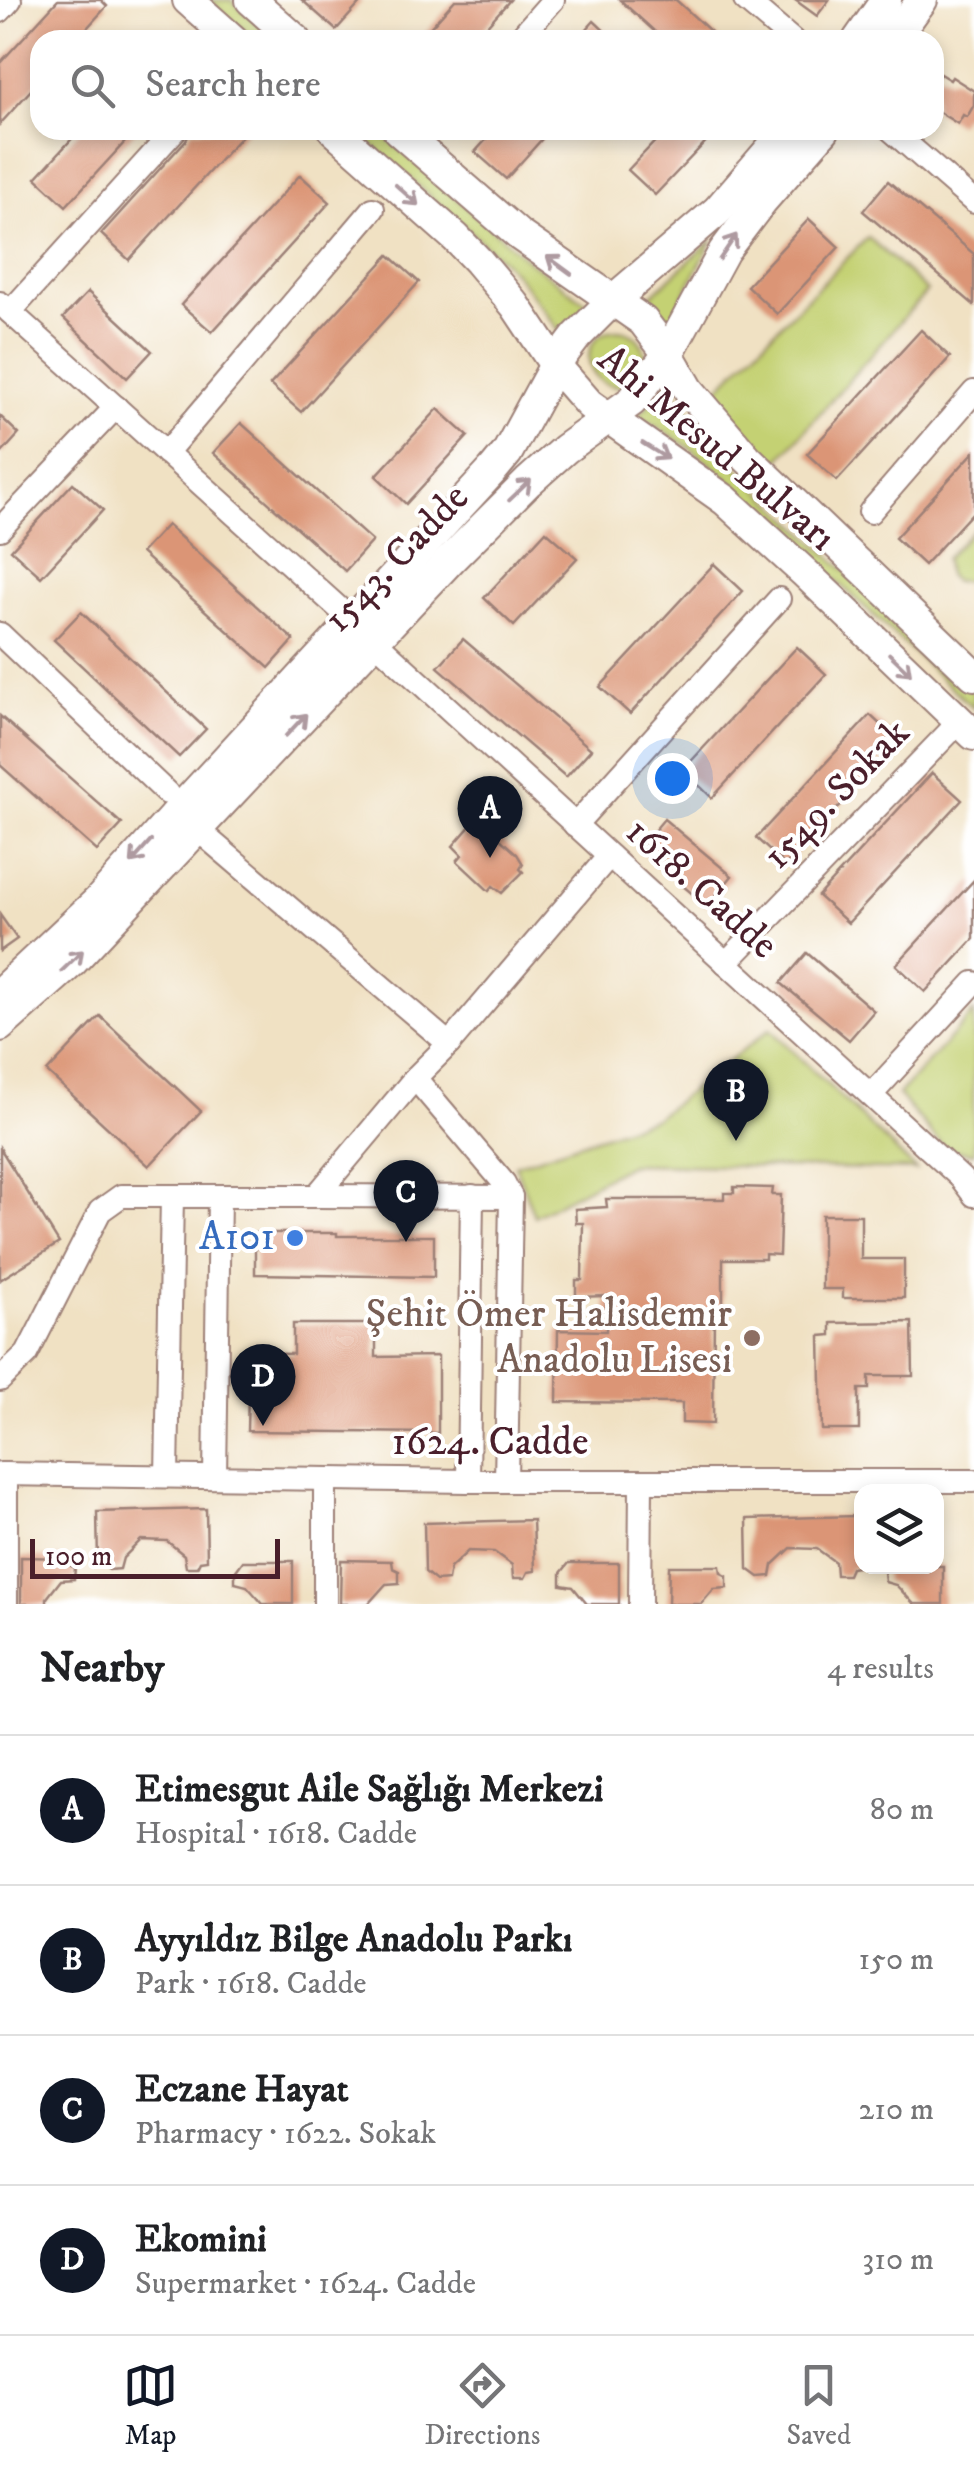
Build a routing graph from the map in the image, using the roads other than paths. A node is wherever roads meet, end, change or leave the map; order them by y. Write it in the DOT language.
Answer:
graph roads {
  1 [pos="10,0"];
  2 [pos="188,0"];
  3 [pos="251,0"];
  4 [pos="552,0"];
  5 [pos="745,0"];
  6 [pos="886,0"];
  7 [pos="922,0"];
  8 [pos="0,11"];
  9 [pos="221,30"];
  10 [pos="285,30"];
  11 [pos="526,30"];
  12 [pos="780,30"];
  13 [pos="865,30"];
  14 [pos="901,30"];
  15 [pos="165,140"];
  16 [pos="345,140"];
  17 [pos="410,140"];
  18 [pos="778,140"];
  19 [pos="815,140"];
  20 [pos="903,140"];
  21 [pos="974,202"];
  22 [pos="373,209"];
  23 [pos="612,301"];
  24 [pos="5,307"];
  25 [pos="668,354"];
  26 [pos="555,365"];
  27 [pos="974,392"];
  28 [pos="116,408"];
  29 [pos="609,419"];
  30 [pos="166,452"];
  31 [pos="870,512"];
  32 [pos="0,529"];
  33 [pos="779,599"];
  34 [pos="364,631"];
  35 [pos="0,634"];
  36 [pos="974,675"];
  37 [pos="967,728"];
  38 [pos="168,793"];
  39 [pos="575,826"];
  40 [pos="198,830"];
  41 [pos="609,856"];
  42 [pos="726,963"];
  43 [pos="974,983"];
  44 [pos="0,994"];
  45 [pos="0,1026"];
  46 [pos="449,1044"];
  47 [pos="415,1078"];
  48 [pos="870,1095"];
  49 [pos="973,1193"];
  50 [pos="172,1196"];
  51 [pos="220,1196"];
  52 [pos="316,1196"];
  53 [pos="472,1196"];
  54 [pos="511,1196"];
  55 [pos="0,1380"];
  56 [pos="3,1474"];
  57 [pos="166,1476"];
  58 [pos="215,1477"];
  59 [pos="325,1479"];
  60 [pos="468,1480"];
  61 [pos="506,1481"];
  62 [pos="974,1481"];
  63 [pos="641,1482"];
  64 [pos="6,1604"];
  65 [pos="325,1604"];
  66 [pos="640,1604"];
  1 -- 8 [label="street"];
  2 -- 9 [label="main road"];
  3 -- 10 [label="main road"];
  4 -- 11 [label="street"];
  5 -- 12 [label="street"];
  6 -- 13 [label="main road"];
  7 -- 14 [label="main road"];
  15 -- 24 [label="street"];
  16 -- 26 [label="main road, Ahi Mesud Bulvarı, one-way"];
  23 -- 17 [label="main road, Ahi Mesud Bulvarı, one-way"];
  18 -- 23 [label="main road, 1543. Cadde"];
  25 -- 19 [label="main road, 1543. Cadde, one-way"];
  20 -- 21 [label="street"];
  22 -- 30 [label="street"];
  23 -- 25 [label="main road, Ahi Mesud Bulvarı"];
  23 -- 26 [label="main road, 1543. Cadde"];
  24 -- 28 [label="street, 1618. Cadde"];
  25 -- 29 [label="main road, 1543. Cadde"];
  25 -- 36 [label="main road, Ahi Mesud Bulvarı"];
  26 -- 29 [label="main road, Ahi Mesud Bulvarı"];
  26 -- 34 [label="main road, 1543. Cadde"];
  27 -- 31 [label="street"];
  28 -- 30 [label="street, 1618. Cadde"];
  28 -- 32 [label="street"];
  34 -- 29 [label="main road, 1543. Cadde, one-way"];
  29 -- 37 [label="main road, Ahi Mesud Bulvarı, one-way"];
  30 -- 34 [label="street, 1618. Cadde"];
  33 -- 39 [label="street"];
  34 -- 39 [label="street, 1618. Cadde"];
  40 -- 34 [label="main road, 1543. Cadde, one-way"];
  34 -- 44 [label="main road, 1543. Cadde, one-way"];
  35 -- 38 [label="street"];
  37 -- 42 [label="street, 1549. Sokak"];
  39 -- 41 [label="street, 1618. Cadde"];
  45 -- 40 [label="main road, 1543. Cadde, one-way"];
  40 -- 46 [label="street"];
  41 -- 42 [label="street, 1618. Cadde"];
  41 -- 46 [label="street"];
  42 -- 48 [label="street, 1618. Cadde"];
  43 -- 48 [label="street"];
  46 -- 47 [label="street"];
  47 -- 52 [label="street"];
  47 -- 54 [label="street"];
  48 -- 49 [label="street, 1618. Cadde"];
  50 -- 51 [label="street"];
  50 -- 55 [label="street"];
  50 -- 57 [label="street"];
  51 -- 52 [label="street"];
  51 -- 58 [label="street"];
  52 -- 53 [label="street"];
  53 -- 54 [label="street"];
  53 -- 60 [label="street"];
  54 -- 61 [label="street"];
  56 -- 57 [label="street, 1624. Cadde"];
  56 -- 64 [label="street"];
  57 -- 58 [label="street, 1624. Cadde"];
  58 -- 59 [label="street, 1624. Cadde"];
  59 -- 60 [label="street, 1624. Cadde"];
  59 -- 65 [label="street"];
  60 -- 61 [label="street, 1624. Cadde"];
  61 -- 63 [label="street, 1624. Cadde"];
  62 -- 63 [label="street, 1624. Cadde"];
  63 -- 66 [label="street"];
}
